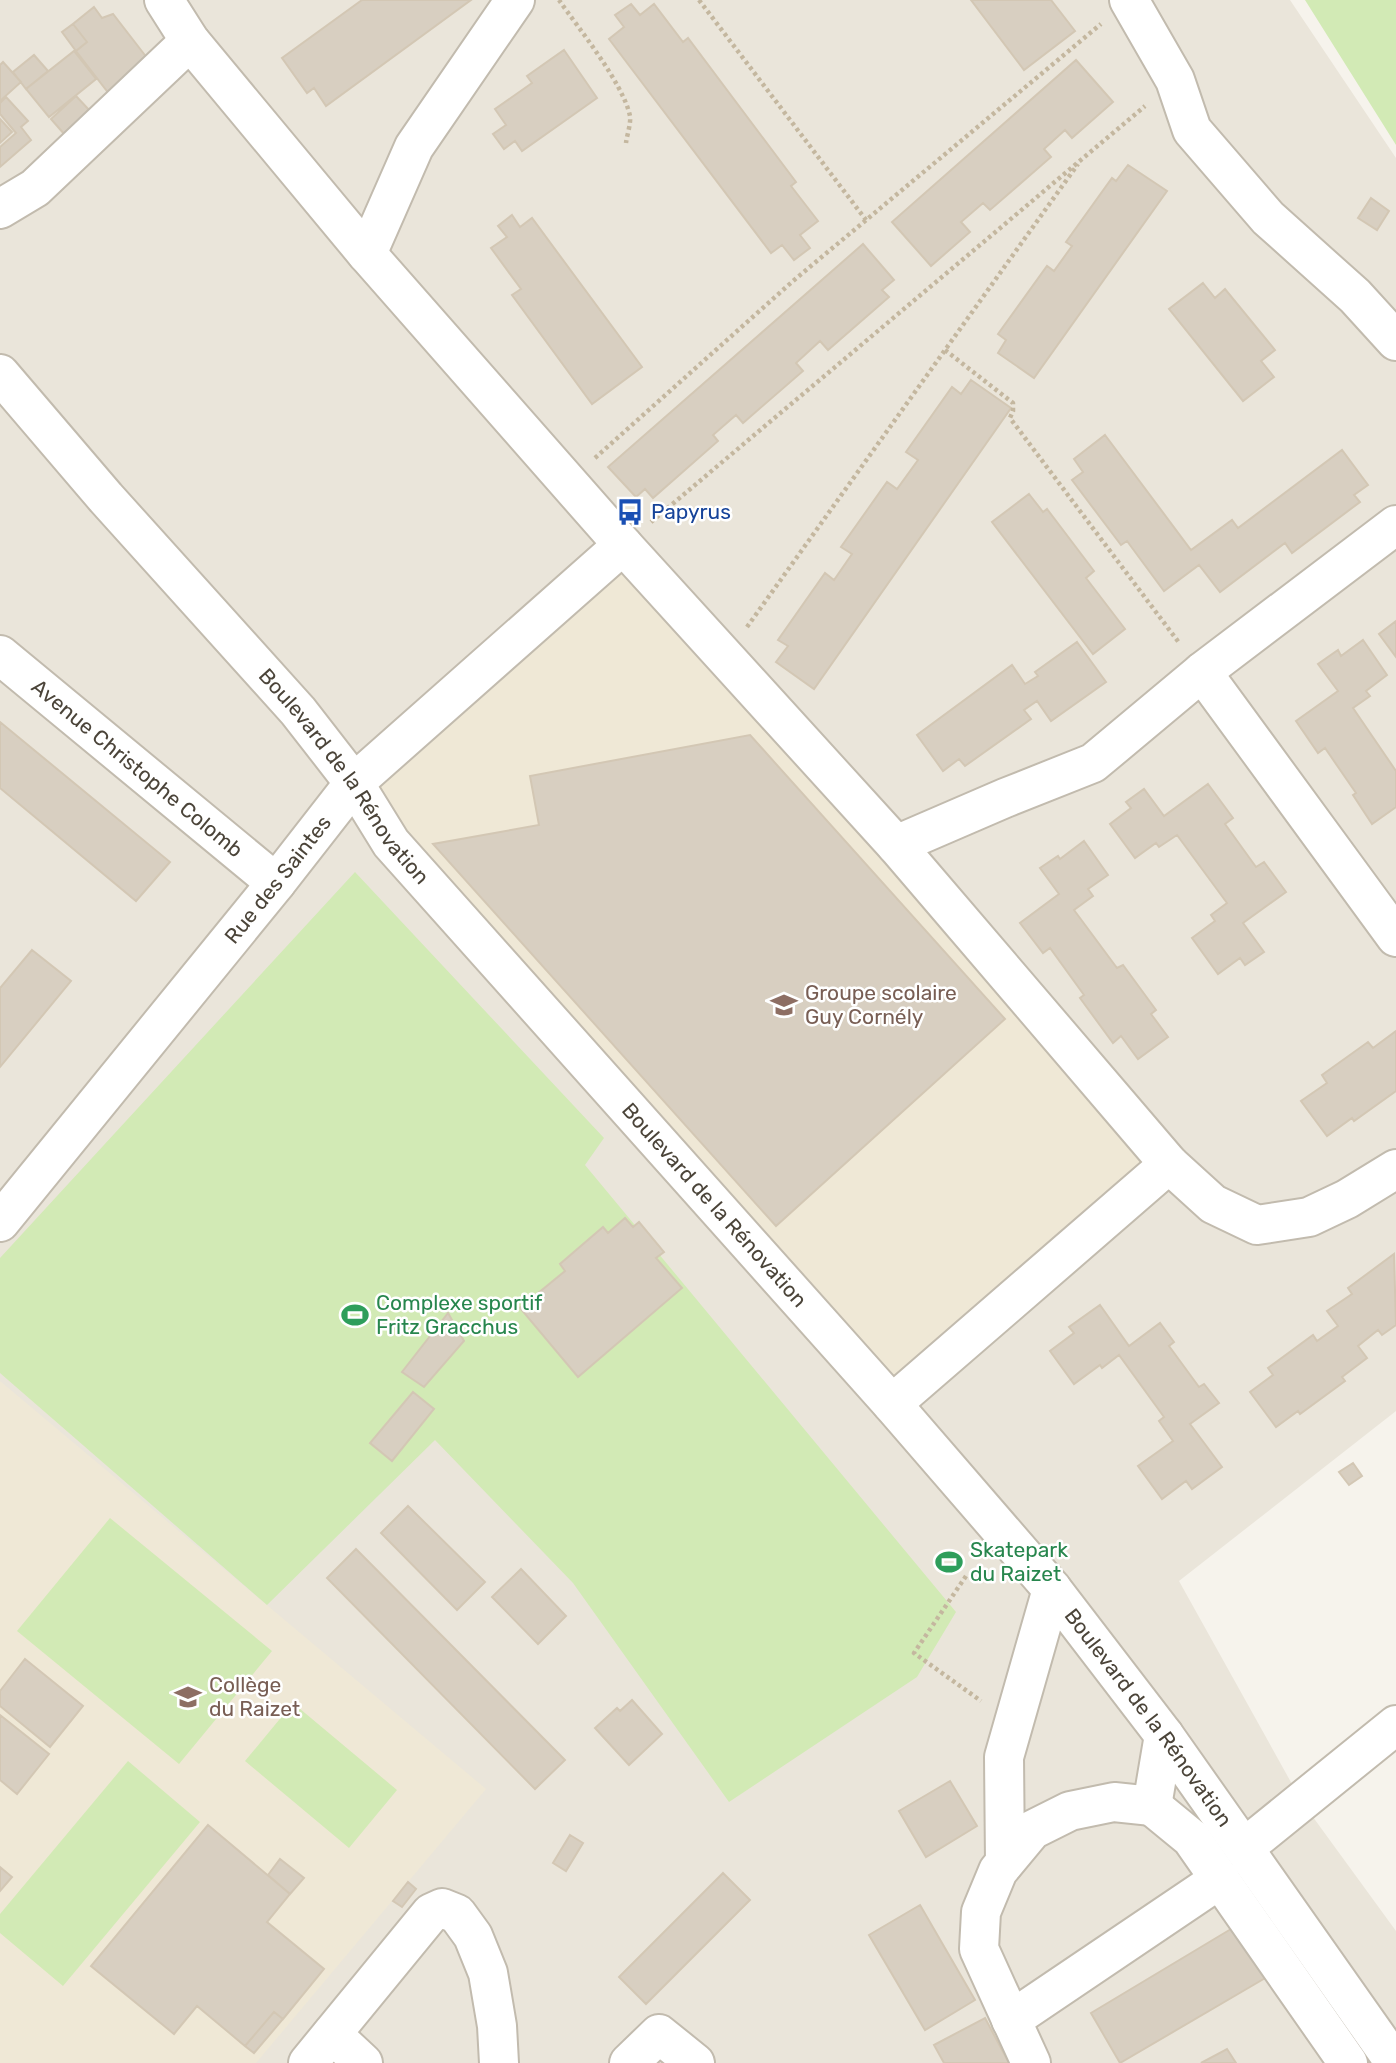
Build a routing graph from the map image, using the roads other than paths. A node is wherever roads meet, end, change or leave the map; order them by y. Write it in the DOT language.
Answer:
graph roads {
  1 [pos="164,0"];
  2 [pos="515,0"];
  3 [pos="1119,9"];
  4 [pos="190,41"];
  5 [pos="0,209"];
  6 [pos="367,254"];
  7 [pos="1396,341"];
  8 [pos="0,374"];
  9 [pos="1396,525"];
  10 [pos="623,545"];
  11 [pos="0,655"];
  12 [pos="1202,672"];
  13 [pos="354,783"];
  14 [pos="896,845"];
  15 [pos="276,883"];
  16 [pos="1396,937"];
  17 [pos="1169,1164"];
  18 [pos="1396,1169"];
  19 [pos="0,1222"];
  20 [pos="892,1404"];
  21 [pos="1052,1589"];
  22 [pos="1396,1725"];
  23 [pos="1164,1735"];
  24 [pos="1152,1806"];
  25 [pos="1244,1848"];
  26 [pos="1005,1862"];
  27 [pos="1220,1879"];
  28 [pos="1012,2020"];
  29 [pos="332,2034"];
  30 [pos="308,2063"];
  31 [pos="363,2063"];
  32 [pos="499,2063"];
  33 [pos="629,2063"];
  34 [pos="695,2063"];
  35 [pos="1031,2063"];
  36 [pos="1348,2063"];
  37 [pos="1395,2063"];
  1 -- 4 [label="street"];
  2 -- 6 [label="street"];
  3 -- 7 [label="street"];
  4 -- 5 [label="street"];
  4 -- 6 [label="street"];
  6 -- 10 [label="street"];
  8 -- 13 [label="street, Boulevard de la Rénovation"];
  9 -- 12 [label="street"];
  10 -- 13 [label="street, Rue des Saintes"];
  10 -- 14 [label="street"];
  11 -- 15 [label="street, Avenue Christophe Colomb"];
  12 -- 14 [label="street"];
  12 -- 16 [label="street"];
  13 -- 15 [label="street, Rue des Saintes"];
  13 -- 20 [label="street, Boulevard de la Rénovation"];
  14 -- 17 [label="street"];
  15 -- 19 [label="street, Rue des Saintes"];
  17 -- 18 [label="street"];
  17 -- 20 [label="street"];
  20 -- 21 [label="street, Boulevard de la Rénovation"];
  21 -- 23 [label="street, Boulevard de la Rénovation"];
  21 -- 26 [label="street"];
  22 -- 25 [label="street"];
  23 -- 24 [label="street"];
  23 -- 25 [label="street, Boulevard de la Rénovation"];
  24 -- 26 [label="street"];
  24 -- 27 [label="street"];
  25 -- 37 [label="street, Boulevard de la Rénovation"];
  26 -- 28 [label="street"];
  27 -- 28 [label="street"];
  27 -- 36 [label="street"];
  28 -- 35 [label="street"];
  29 -- 30 [label="street"];
  29 -- 31 [label="street"];
  29 -- 32 [label="street"];
  33 -- 34 [label="street"];
}
